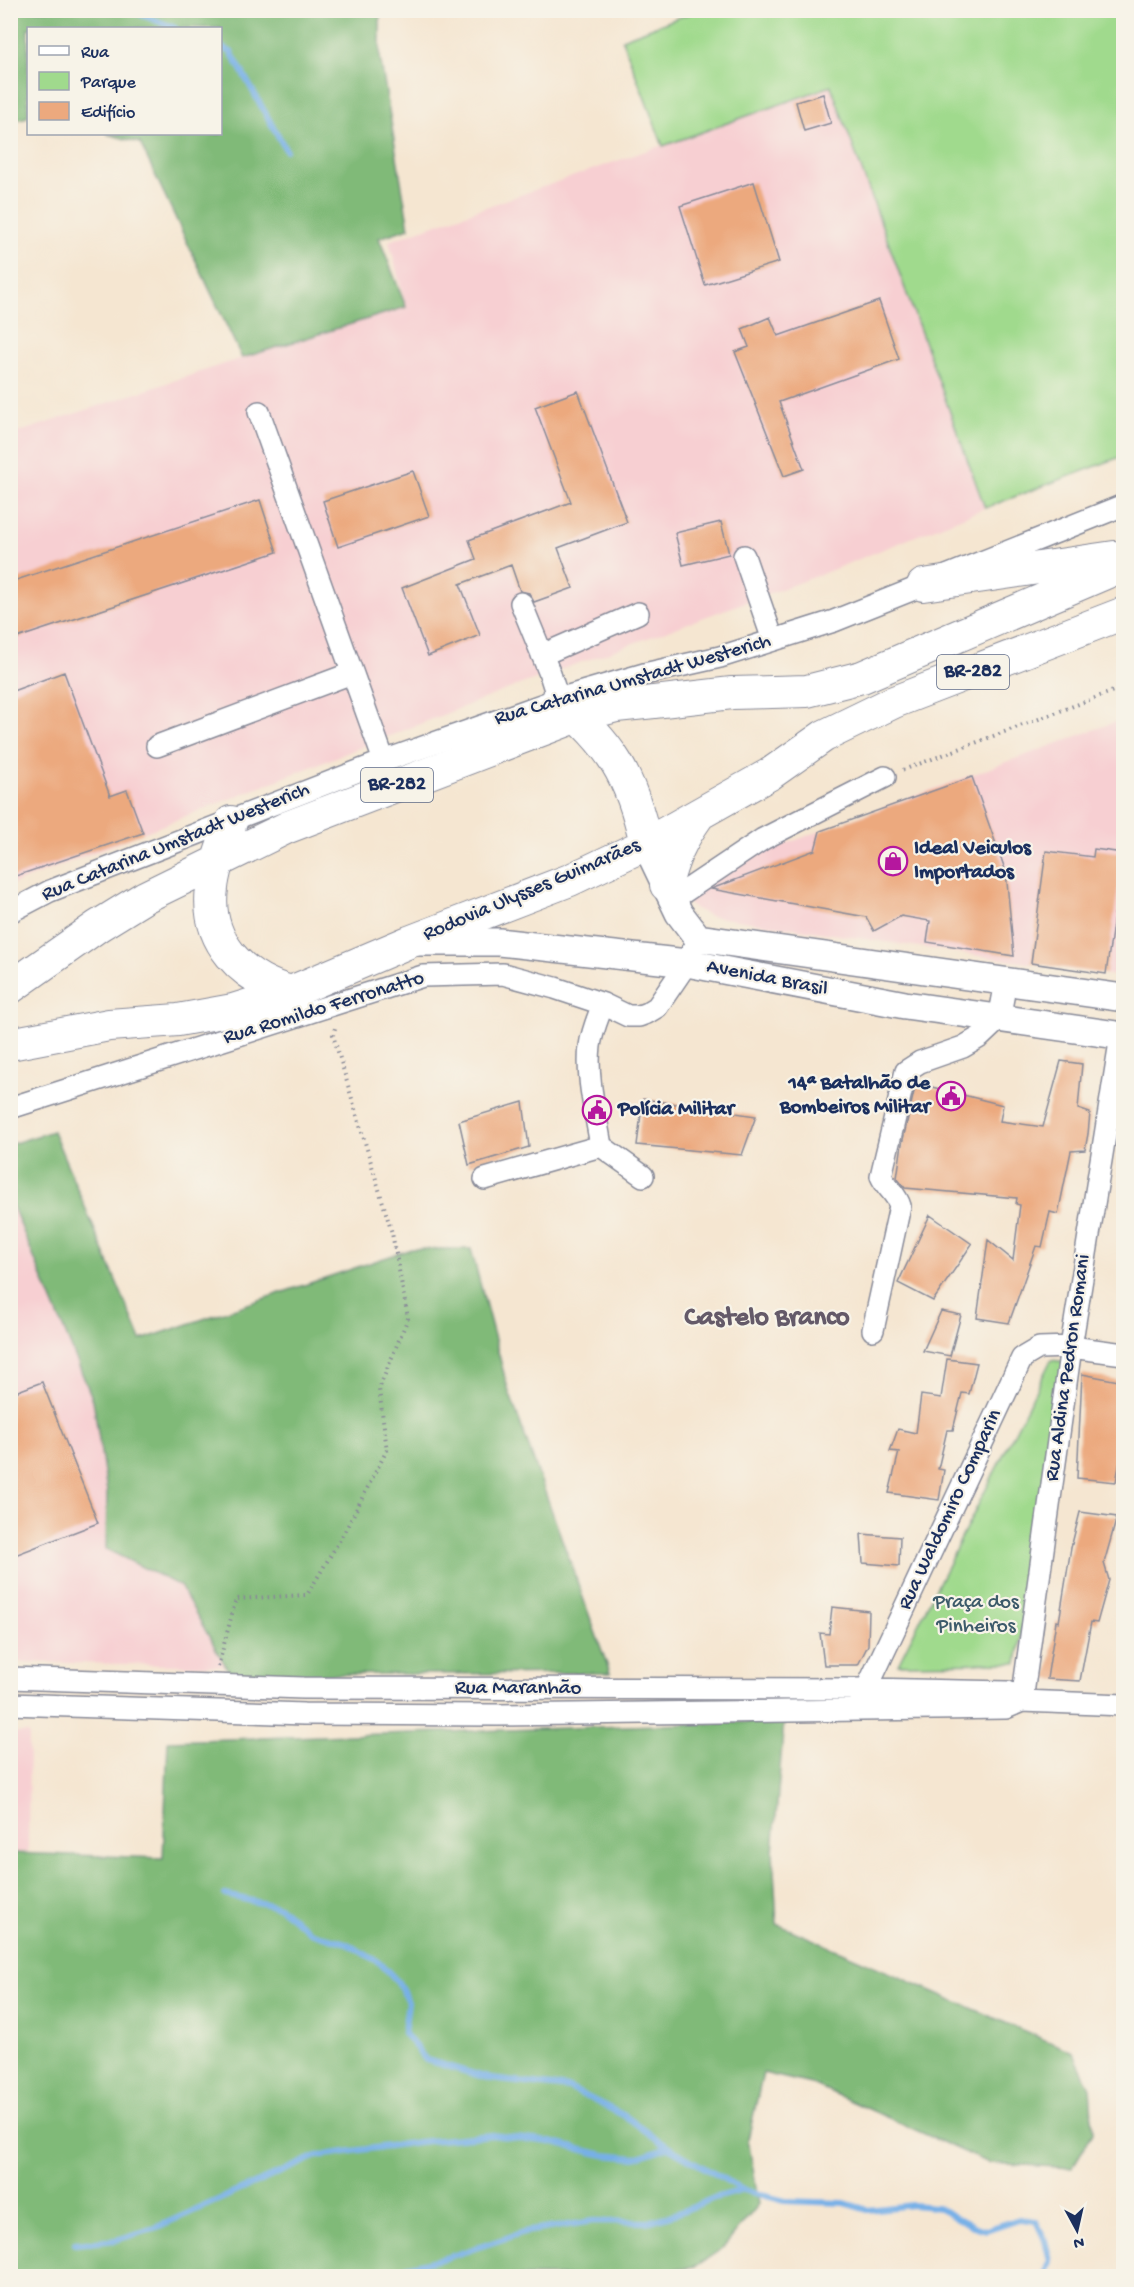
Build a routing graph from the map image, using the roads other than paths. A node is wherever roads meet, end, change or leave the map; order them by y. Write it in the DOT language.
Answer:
graph roads {
  1 [pos="259,412"];
  2 [pos="1124,506"];
  3 [pos="744,556"];
  4 [pos="1124,556"];
  5 [pos="1124,565"];
  6 [pos="923,585"];
  7 [pos="521,603"];
  8 [pos="638,613"];
  9 [pos="1124,614"];
  10 [pos="773,640"];
  11 [pos="542,654"];
  12 [pos="352,673"];
  13 [pos="568,708"];
  14 [pos="157,746"];
  15 [pos="384,761"];
  16 [pos="885,777"];
  17 [pos="699,815"];
  18 [pos="231,822"];
  19 [pos="646,844"];
  20 [pos="219,860"];
  21 [pos="669,893"];
  22 [pos="10,912"];
  23 [pos="698,938"];
  24 [pos="409,942"];
  25 [pos="687,963"];
  26 [pos="1006,982"];
  27 [pos="10,988"];
  28 [pos="291,992"];
  29 [pos="1124,998"];
  30 [pos="603,1004"];
  31 [pos="999,1019"];
  32 [pos="1122,1036"];
  33 [pos="10,1044"];
  34 [pos="10,1108"];
  35 [pos="601,1146"];
  36 [pos="643,1176"];
  37 [pos="485,1179"];
  38 [pos="873,1330"];
  39 [pos="1071,1347"];
  40 [pos="1124,1354"];
  41 [pos="10,1678"];
  42 [pos="118,1681"];
  43 [pos="303,1688"];
  44 [pos="497,1689"];
  45 [pos="770,1689"];
  46 [pos="867,1689"];
  47 [pos="1022,1701"];
  48 [pos="10,1704"];
  49 [pos="1124,1705"];
  50 [pos="118,1708"];
  51 [pos="857,1709"];
  52 [pos="769,1712"];
  53 [pos="304,1714"];
  54 [pos="498,1715"];
  1 -- 12 [label="street"];
  2 -- 6 [label="street, Rua Catarina Umstadt Westerich"];
  3 -- 10 [label="street"];
  4 -- 6 [label="highway"];
  5 -- 13 [label="highway, BR-282"];
  6 -- 10 [label="street, Rua Catarina Umstadt Westerich"];
  7 -- 11 [label="street"];
  8 -- 11 [label="street"];
  9 -- 17 [label="highway, Rodovia Ulysses Guimarães / BR-282"];
  10 -- 13 [label="street, Rua Catarina Umstadt Westerich"];
  11 -- 13 [label="street"];
  12 -- 14 [label="street"];
  12 -- 15 [label="street"];
  13 -- 15 [label="street, Rua Catarina Umstadt Westerich"];
  13 -- 19 [label="highway"];
  13 -- 20 [label="highway, BR-282"];
  15 -- 18 [label="street, Rua Catarina Umstadt Westerich"];
  16 -- 21 [label="street"];
  17 -- 19 [label="highway, Rodovia Ulysses Guimarães / BR-282"];
  17 -- 21 [label="highway"];
  18 -- 20 [label="highway"];
  18 -- 22 [label="street, Rua Catarina Umstadt Westerich"];
  19 -- 21 [label="main road, Avenida Brasil"];
  19 -- 24 [label="highway, Rodovia Ulysses Guimarães / BR-282"];
  20 -- 27 [label="highway, BR-282"];
  20 -- 28 [label="highway"];
  21 -- 23 [label="main road, Avenida Brasil"];
  23 -- 25 [label="street, Rua Romildo Ferronatto"];
  23 -- 26 [label="main road, Avenida Brasil"];
  24 -- 25 [label="main road, Avenida Brasil"];
  24 -- 28 [label="highway, Rodovia Ulysses Guimarães / BR-282"];
  25 -- 30 [label="street, Rua Romildo Ferronatto"];
  25 -- 31 [label="main road, Avenida Brasil"];
  26 -- 29 [label="main road, Avenida Brasil"];
  26 -- 31 [label="street"];
  28 -- 33 [label="highway, Rodovia Ulysses Guimarães / BR-282"];
  30 -- 34 [label="street, Rua Romildo Ferronatto"];
  30 -- 35 [label="street"];
  31 -- 32 [label="main road, Avenida Brasil"];
  31 -- 38 [label="street"];
  32 -- 39 [label="street, Rua Aldina Pedron Romani"];
  35 -- 36 [label="street"];
  35 -- 37 [label="street"];
  39 -- 40 [label="street, Rua Waldomiro Comparin"];
  39 -- 46 [label="street, Rua Waldomiro Comparin"];
  39 -- 47 [label="street, Rua Aldina Pedron Romani"];
  41 -- 42 [label="street, Rua Maranhão"];
  42 -- 43 [label="street, Rua Maranhão"];
  42 -- 50 [label="street"];
  43 -- 44 [label="street, Rua Maranhão"];
  43 -- 53 [label="street"];
  44 -- 45 [label="street, Rua Maranhão"];
  44 -- 54 [label="street"];
  45 -- 46 [label="street, Rua Maranhão"];
  45 -- 52 [label="street"];
  46 -- 47 [label="street, Rua Maranhão"];
  46 -- 51 [label="street, Rua Waldomiro Comparin"];
  47 -- 49 [label="street, Rua Maranhão"];
  47 -- 51 [label="street, Rua Maranhão"];
  48 -- 50 [label="street, Rua Maranhão"];
  50 -- 53 [label="street, Rua Maranhão"];
  51 -- 52 [label="street, Rua Maranhão"];
  52 -- 54 [label="street, Rua Maranhão"];
  53 -- 54 [label="street, Rua Maranhão"];
}
